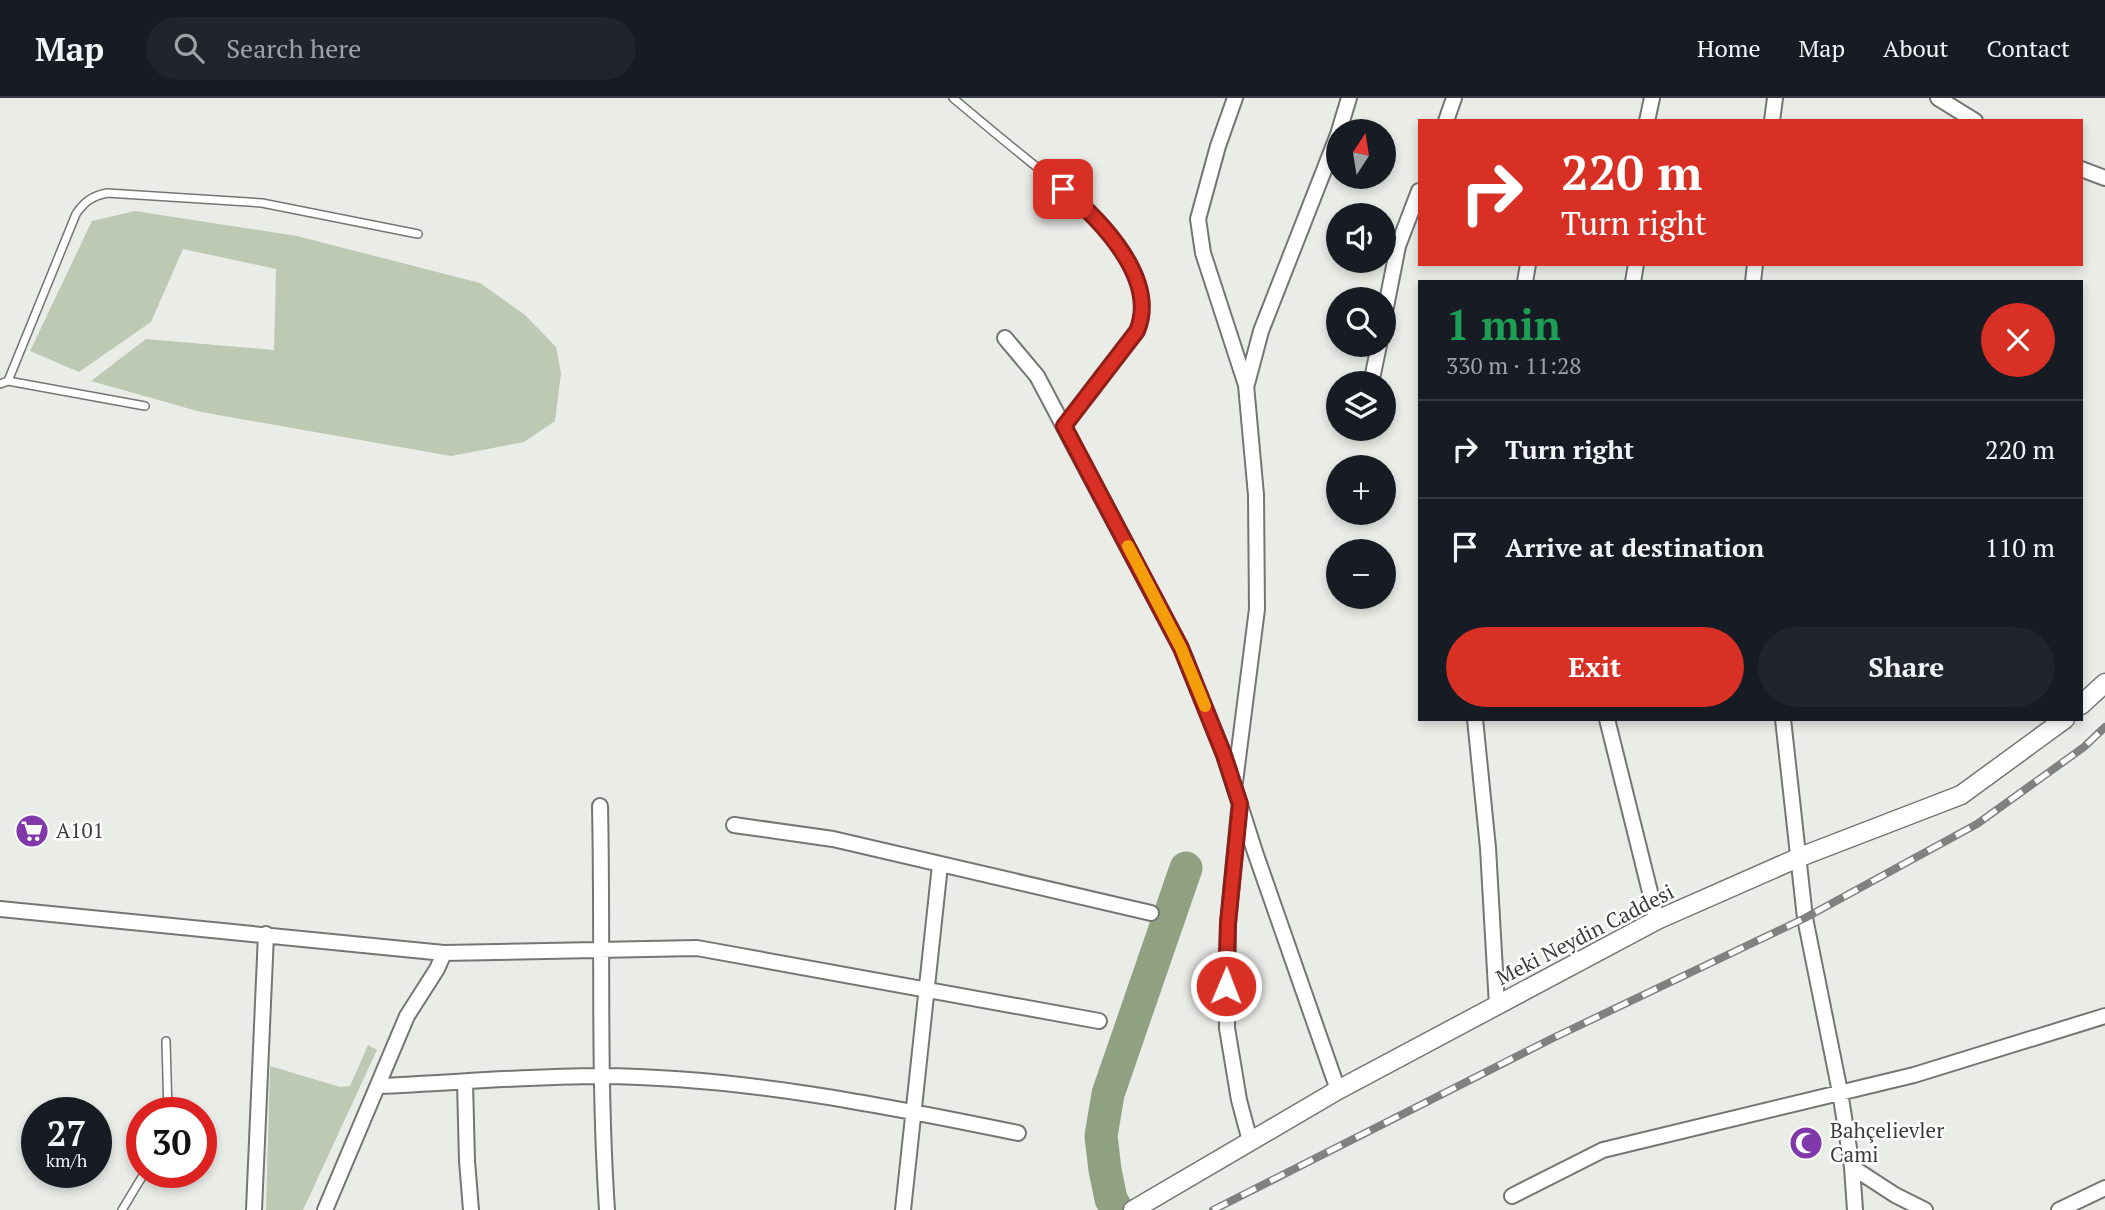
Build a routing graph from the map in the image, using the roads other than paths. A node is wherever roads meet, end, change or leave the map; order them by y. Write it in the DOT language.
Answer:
graph roads {
  1 [pos="953,98"];
  2 [pos="1235,98"];
  3 [pos="1349,98"];
  4 [pos="1454,98"];
  5 [pos="1652,98"];
  6 [pos="1775,98"];
  7 [pos="1938,98"];
  8 [pos="1343,119"];
  9 [pos="1447,119"];
  10 [pos="1647,119"];
  11 [pos="1773,119"];
  12 [pos="1972,119"];
  13 [pos="1326,165"];
  14 [pos="2083,170"];
  15 [pos="2105,178"];
  16 [pos="1418,194"];
  17 [pos="418,234"];
  18 [pos="1390,287"];
  19 [pos="1005,338"];
  20 [pos="4,383"];
  21 [pos="1246,385"];
  22 [pos="145,407"];
  23 [pos="1064,426"];
  24 [pos="2105,683"];
  25 [pos="2083,703"];
  26 [pos="1475,721"];
  27 [pos="1607,721"];
  28 [pos="1783,721"];
  29 [pos="2062,721"];
  30 [pos="1234,786"];
  31 [pos="1240,804"];
  32 [pos="600,806"];
  33 [pos="734,825"];
  34 [pos="1800,857"];
  35 [pos="940,865"];
  36 [pos="0,909"];
  37 [pos="1151,913"];
  38 [pos="1657,920"];
  39 [pos="266,934"];
  40 [pos="602,950"];
  41 [pos="444,953"];
  42 [pos="928,989"];
  43 [pos="1497,1006"];
  44 [pos="2105,1016"];
  45 [pos="1099,1021"];
  46 [pos="166,1041"];
  47 [pos="601,1076"];
  48 [pos="465,1082"];
  49 [pos="378,1086"];
  50 [pos="1338,1090"];
  51 [pos="1840,1092"];
  52 [pos="168,1097"];
  53 [pos="914,1112"];
  54 [pos="1018,1133"];
  55 [pos="1250,1141"];
  56 [pos="1852,1167"];
  57 [pos="135,1188"];
  58 [pos="2105,1188"];
  59 [pos="1512,1196"];
  60 [pos="1136,1208"];
  61 [pos="122,1210"];
  62 [pos="254,1210"];
  63 [pos="325,1210"];
  64 [pos="471,1210"];
  65 [pos="607,1210"];
  66 [pos="903,1210"];
  67 [pos="1855,1210"];
  68 [pos="1925,1210"];
  69 [pos="2059,1210"];
  1 -- 23 [label="lane"];
  2 -- 21 [label="street"];
  3 -- 8 [label="street"];
  4 -- 9 [label="street"];
  5 -- 10 [label="street"];
  6 -- 11 [label="street"];
  7 -- 12 [label="street"];
  13 -- 21 [label="street"];
  14 -- 15 [label="street"];
  16 -- 18 [label="street"];
  17 -- 20 [label="lane"];
  19 -- 23 [label="street"];
  20 -- 22 [label="lane"];
  21 -- 30 [label="street"];
  23 -- 30 [label="street"];
  24 -- 25 [label="street"];
  26 -- 43 [label="street"];
  27 -- 38 [label="street"];
  28 -- 34 [label="street"];
  29 -- 34 [label="street, Meki Neydin Caddesi"];
  30 -- 31 [label="street"];
  31 -- 50 [label="street"];
  31 -- 55 [label="street"];
  32 -- 40 [label="street"];
  33 -- 35 [label="street"];
  34 -- 38 [label="street, Meki Neydin Caddesi"];
  34 -- 51 [label="street"];
  35 -- 37 [label="street"];
  35 -- 42 [label="street"];
  36 -- 39 [label="street"];
  38 -- 43 [label="street, Meki Neydin Caddesi"];
  39 -- 41 [label="street"];
  39 -- 62 [label="street"];
  40 -- 41 [label="street"];
  40 -- 42 [label="street"];
  40 -- 47 [label="street"];
  41 -- 49 [label="street"];
  42 -- 45 [label="street"];
  42 -- 53 [label="street"];
  43 -- 50 [label="street, Meki Neydin Caddesi"];
  44 -- 51 [label="street"];
  46 -- 52 [label="lane"];
  47 -- 48 [label="street"];
  47 -- 53 [label="street"];
  47 -- 65 [label="street"];
  48 -- 49 [label="street"];
  48 -- 64 [label="street"];
  49 -- 63 [label="street"];
  50 -- 55 [label="street, Meki Neydin Caddesi"];
  51 -- 56 [label="street"];
  51 -- 59 [label="street"];
  53 -- 54 [label="street"];
  53 -- 66 [label="street"];
  55 -- 60 [label="street, Meki Neydin Caddesi"];
  56 -- 67 [label="street"];
  56 -- 68 [label="street"];
  57 -- 61 [label="lane"];
  58 -- 69 [label="street"];
}
